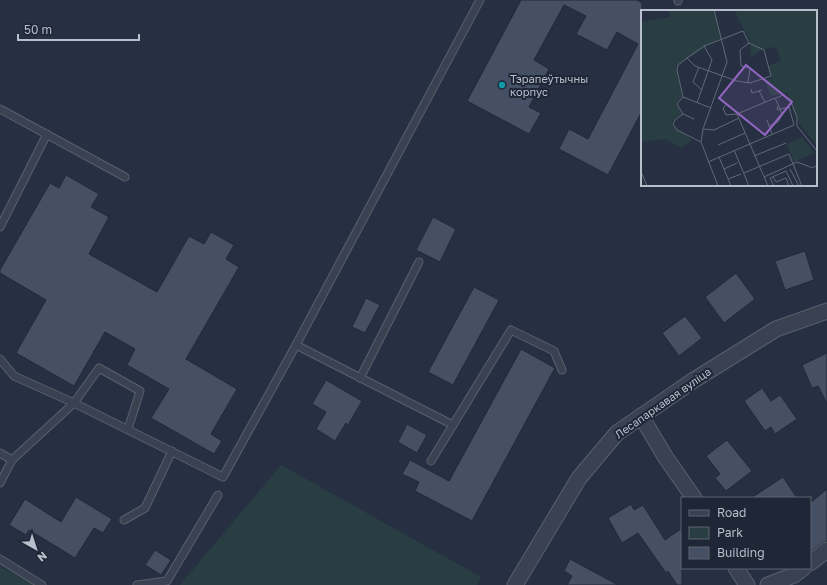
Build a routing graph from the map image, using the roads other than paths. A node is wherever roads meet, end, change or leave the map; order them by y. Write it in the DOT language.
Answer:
graph roads {
  1 [pos="480,0"];
  2 [pos="0,109"];
  3 [pos="47,134"];
  4 [pos="125,177"];
  5 [pos="0,227"];
  6 [pos="419,262"];
  7 [pos="827,311"];
  8 [pos="296,345"];
  9 [pos="0,359"];
  10 [pos="562,370"];
  11 [pos="360,378"];
  12 [pos="74,403"];
  13 [pos="640,416"];
  14 [pos="453,425"];
  15 [pos="128,430"];
  16 [pos="172,451"];
  17 [pos="0,453"];
  18 [pos="12,460"];
  19 [pos="431,461"];
  20 [pos="0,483"];
  21 [pos="218,495"];
  22 [pos="693,497"];
  23 [pos="124,520"];
  24 [pos="827,550"];
  25 [pos="0,559"];
  26 [pos="811,562"];
  27 [pos="737,569"];
  28 [pos="802,569"];
  29 [pos="42,585"];
  30 [pos="137,585"];
  31 [pos="515,585"];
  32 [pos="747,585"];
  33 [pos="768,585"];
  1 -- 8 [label="lane"];
  2 -- 3 [label="lane"];
  3 -- 4 [label="lane"];
  3 -- 5 [label="lane"];
  6 -- 11 [label="lane"];
  7 -- 13 [label="street, Лесапаркавая вуліца"];
  8 -- 11 [label="lane"];
  8 -- 16 [label="lane"];
  9 -- 12 [label="lane"];
  10 -- 14 [label="lane"];
  11 -- 14 [label="lane"];
  12 -- 15 [label="lane"];
  12 -- 15 [label="lane"];
  12 -- 18 [label="lane"];
  13 -- 22 [label="street"];
  13 -- 31 [label="street, Лесапаркавая вуліца"];
  14 -- 19 [label="lane"];
  15 -- 16 [label="lane"];
  16 -- 23 [label="lane"];
  17 -- 18 [label="lane"];
  18 -- 20 [label="lane"];
  21 -- 30 [label="lane"];
  24 -- 26 [label="street"];
  25 -- 29 [label="lane"];
  27 -- 32 [label="street"];
  28 -- 33 [label="street"];
}
